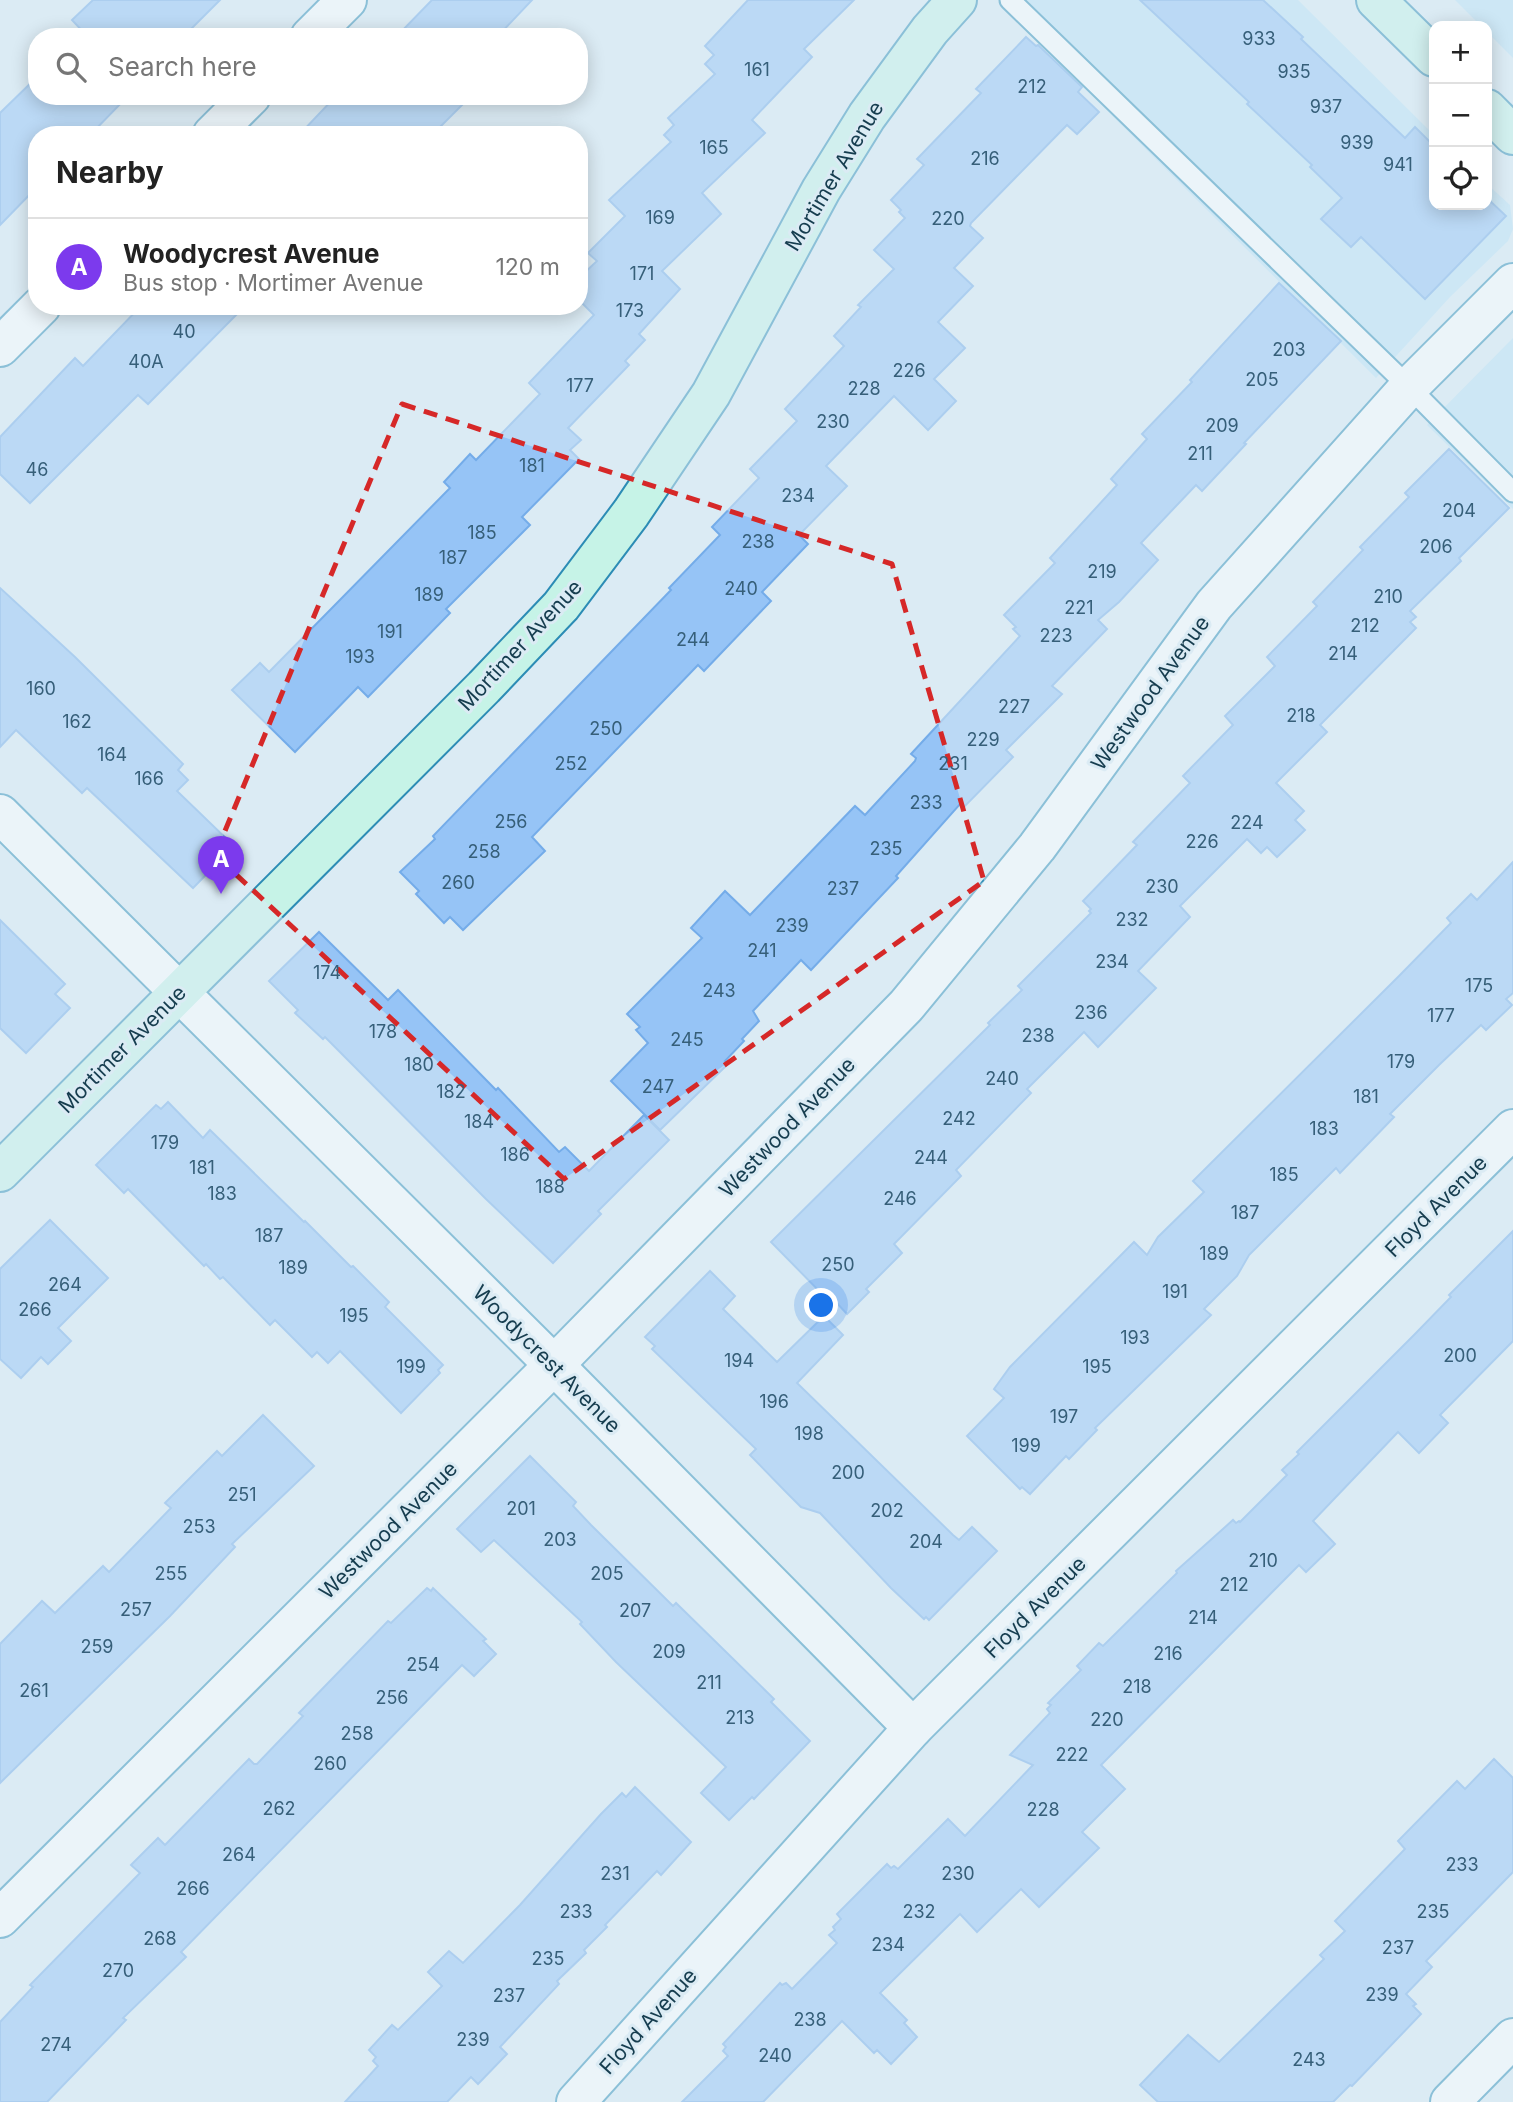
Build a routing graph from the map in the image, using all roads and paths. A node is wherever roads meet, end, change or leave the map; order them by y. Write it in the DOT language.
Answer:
graph roads {
  1 [pos="347,0"];
  2 [pos="957,0"];
  3 [pos="1010,0"];
  4 [pos="1376,0"];
  5 [pos="319,28"];
  6 [pos="1429,52"];
  7 [pos="242,105"];
  8 [pos="1492,114"];
  9 [pos="221,126"];
  10 [pos="1513,135"];
  11 [pos="1513,283"];
  12 [pos="32,315"];
  13 [pos="0,347"];
  14 [pos="1409,387"];
  15 [pos="1513,492"];
  16 [pos="0,814"];
  17 [pos="178,993"];
  18 [pos="1513,1129"];
  19 [pos="0,1172"];
  20 [pos="554,1365"];
  21 [pos="914,1728"];
  22 [pos="0,1918"];
  23 [pos="1513,2038"];
  24 [pos="576,2102"];
  25 [pos="1450,2102"];
  1 -- 5 [label="street"];
  2 -- 17 [label="street, Mortimer Avenue"];
  3 -- 14 [label="lane"];
  4 -- 6 [label="street"];
  7 -- 9 [label="street"];
  8 -- 10 [label="street"];
  11 -- 14 [label="street, Westwood Avenue"];
  12 -- 13 [label="street"];
  14 -- 15 [label="lane"];
  14 -- 20 [label="street, Westwood Avenue"];
  16 -- 17 [label="street, Woodycrest Avenue"];
  17 -- 19 [label="street, Mortimer Avenue"];
  17 -- 20 [label="street, Woodycrest Avenue"];
  18 -- 21 [label="street, Floyd Avenue"];
  20 -- 21 [label="street, Woodycrest Avenue"];
  20 -- 22 [label="street, Westwood Avenue"];
  21 -- 24 [label="street, Floyd Avenue"];
  23 -- 25 [label="street"];
}
